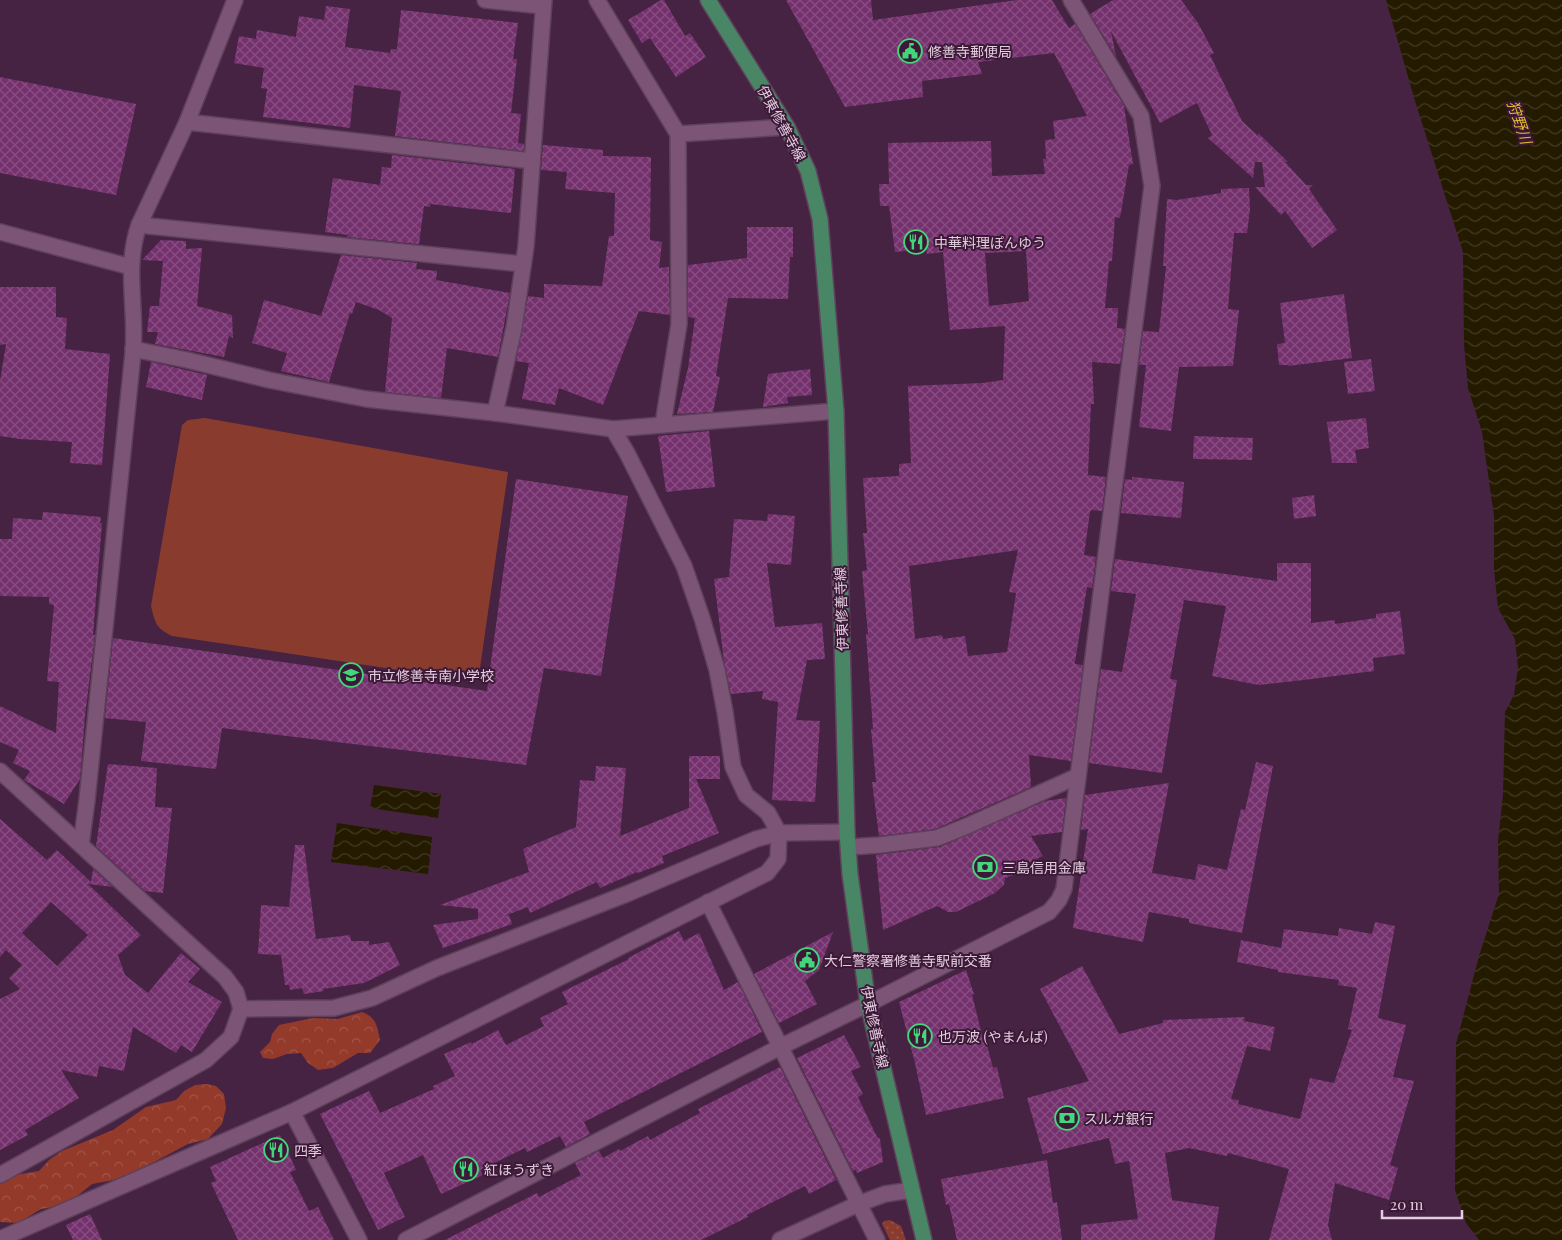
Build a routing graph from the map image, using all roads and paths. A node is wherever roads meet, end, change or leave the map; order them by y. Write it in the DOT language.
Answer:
graph roads {
  1 [pos="235,0"];
  2 [pos="485,0"];
  3 [pos="597,0"];
  4 [pos="708,0"];
  5 [pos="1070,0"];
  6 [pos="544,3"];
  7 [pos="186,122"];
  8 [pos="787,127"];
  9 [pos="678,134"];
  10 [pos="532,161"];
  11 [pos="139,225"];
  12 [pos="0,232"];
  13 [pos="523,264"];
  14 [pos="131,267"];
  15 [pos="133,350"];
  16 [pos="836,411"];
  17 [pos="495,413"];
  18 [pos="663,424"];
  19 [pos="613,429"];
  20 [pos="0,771"];
  21 [pos="1078,776"];
  22 [pos="780,833"];
  23 [pos="848,839"];
  24 [pos="81,845"];
  25 [pos="708,902"];
  26 [pos="868,1004"];
  27 [pos="241,1009"];
  28 [pos="780,1047"];
  29 [pos="292,1112"];
  30 [pos="0,1175"];
  31 [pos="912,1190"];
  32 [pos="858,1204"];
  33 [pos="0,1239"];
  34 [pos="358,1240"];
  35 [pos="406,1240"];
  36 [pos="780,1240"];
  37 [pos="877,1240"];
  38 [pos="924,1240"];
  1 -- 7 [label="street"];
  2 -- 6 [label="street"];
  3 -- 9 [label="street"];
  4 -- 8 [label="main road, 伊東修善寺線"];
  5 -- 21 [label="street"];
  6 -- 10 [label="street"];
  7 -- 10 [label="street"];
  7 -- 11 [label="street"];
  8 -- 9 [label="street"];
  8 -- 16 [label="main road, 伊東修善寺線"];
  9 -- 18 [label="street"];
  10 -- 13 [label="street"];
  11 -- 13 [label="street"];
  11 -- 14 [label="street"];
  12 -- 14 [label="street"];
  13 -- 17 [label="street"];
  14 -- 15 [label="street"];
  15 -- 17 [label="street"];
  15 -- 24 [label="street"];
  16 -- 18 [label="street"];
  16 -- 23 [label="main road, 伊東修善寺線"];
  17 -- 19 [label="street"];
  18 -- 19 [label="street"];
  19 -- 22 [label="street"];
  20 -- 24 [label="street"];
  21 -- 23 [label="street"];
  21 -- 26 [label="street"];
  22 -- 23 [label="street"];
  22 -- 25 [label="street"];
  22 -- 27 [label="street"];
  23 -- 26 [label="main road, 伊東修善寺線"];
  24 -- 27 [label="street"];
  25 -- 28 [label="street"];
  25 -- 29 [label="street"];
  26 -- 28 [label="street"];
  26 -- 31 [label="main road, 伊東修善寺線"];
  27 -- 30 [label="street"];
  28 -- 32 [label="street"];
  28 -- 35 [label="street"];
  29 -- 33 [label="street"];
  29 -- 34 [label="street"];
  31 -- 32 [label="street"];
  31 -- 38 [label="main road, 伊東修善寺線"];
  32 -- 36 [label="street"];
  32 -- 37 [label="street"];
}
